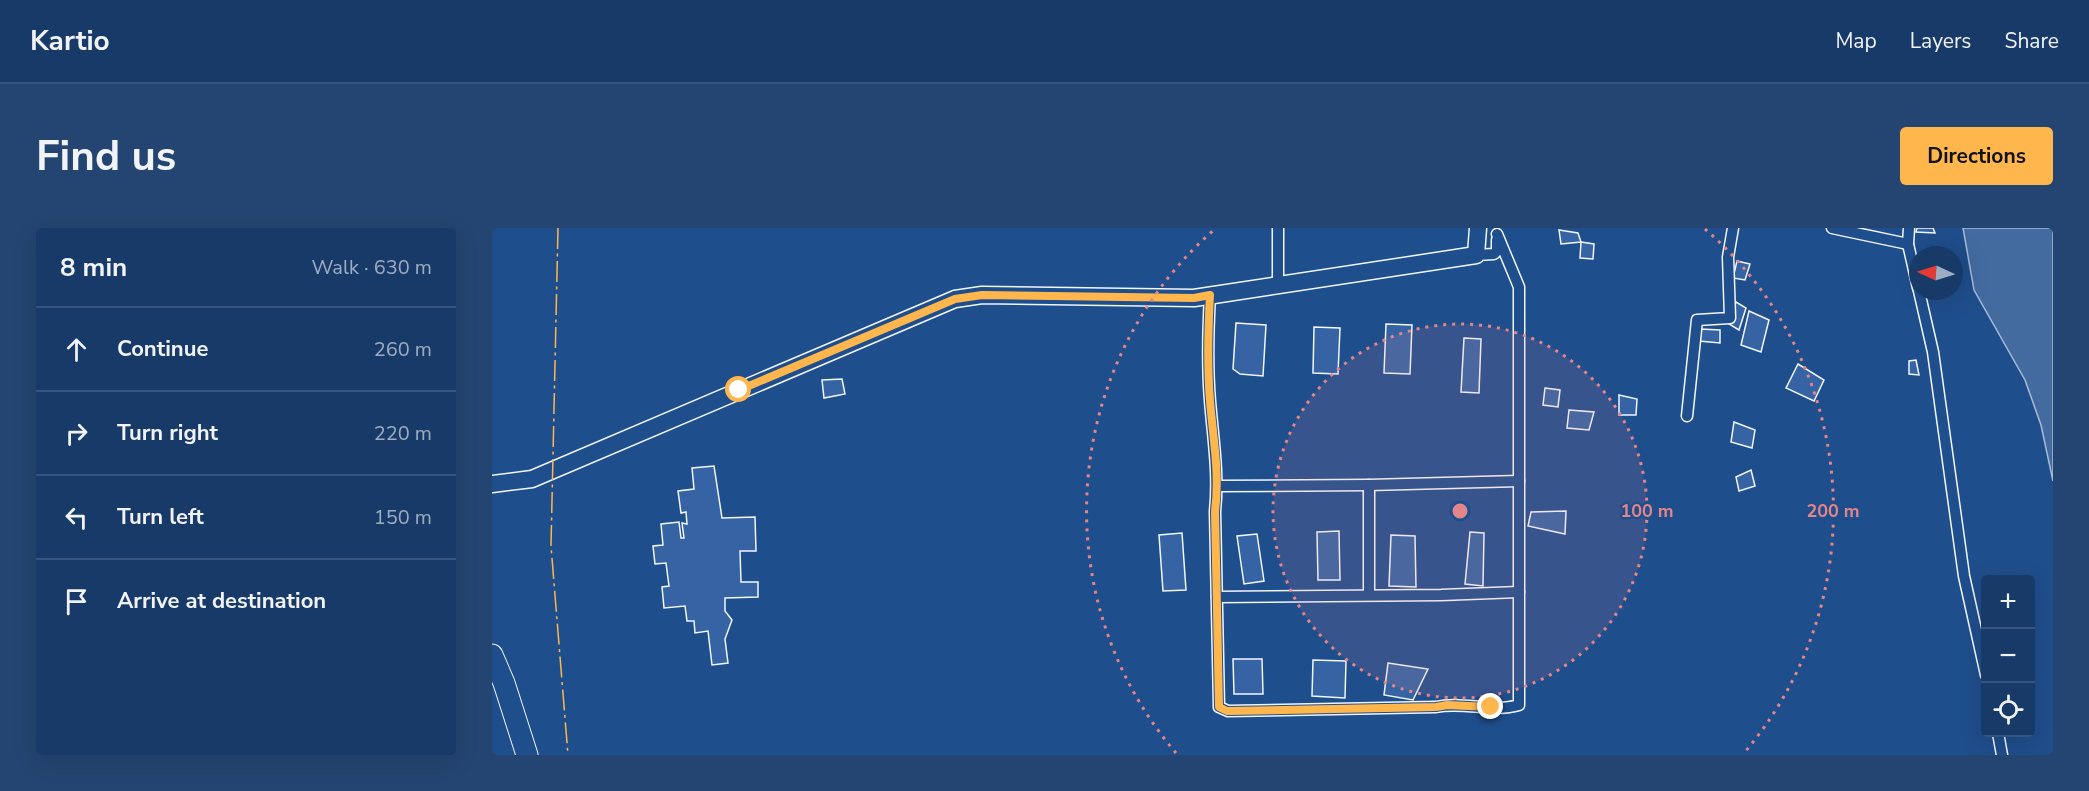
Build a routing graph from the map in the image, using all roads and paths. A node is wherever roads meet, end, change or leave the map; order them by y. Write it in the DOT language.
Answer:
graph roads {
  1 [pos="1278,228"];
  2 [pos="1478,228"];
  3 [pos="1733,228"];
  4 [pos="1832,228"];
  5 [pos="1909,228"];
  6 [pos="1498,231"];
  7 [pos="1908,244"];
  8 [pos="1909,248"];
  9 [pos="1476,255"];
  10 [pos="1278,285"];
  11 [pos="1210,295"];
  12 [pos="1921,300"];
  13 [pos="1688,416"];
  14 [pos="1519,481"];
  15 [pos="492,484"];
  16 [pos="1218,486"];
  17 [pos="1369,486"];
  18 [pos="1519,592"];
  19 [pos="1369,595"];
  20 [pos="1217,597"];
  21 [pos="1981,652"];
  22 [pos="492,655"];
  23 [pos="1999,737"];
  24 [pos="527,755"];
  25 [pos="2002,755"];
  1 -- 10 [label="street"];
  2 -- 9 [label="street"];
  3 -- 13 [label="street"];
  4 -- 7 [label="street"];
  5 -- 7 [label="street"];
  6 -- 9 [label="street"];
  6 -- 14 [label="street"];
  7 -- 8 [label="street"];
  9 -- 10 [label="street"];
  10 -- 11 [label="street"];
  11 -- 15 [label="street"];
  11 -- 16 [label="street"];
  12 -- 21 [label="street"];
  14 -- 17 [label="street"];
  14 -- 18 [label="street"];
  16 -- 17 [label="street"];
  16 -- 20 [label="street"];
  17 -- 19 [label="street"];
  18 -- 19 [label="street"];
  18 -- 20 [label="street"];
  19 -- 20 [label="street"];
  22 -- 24 [label="highway"];
  23 -- 25 [label="street"];
}
